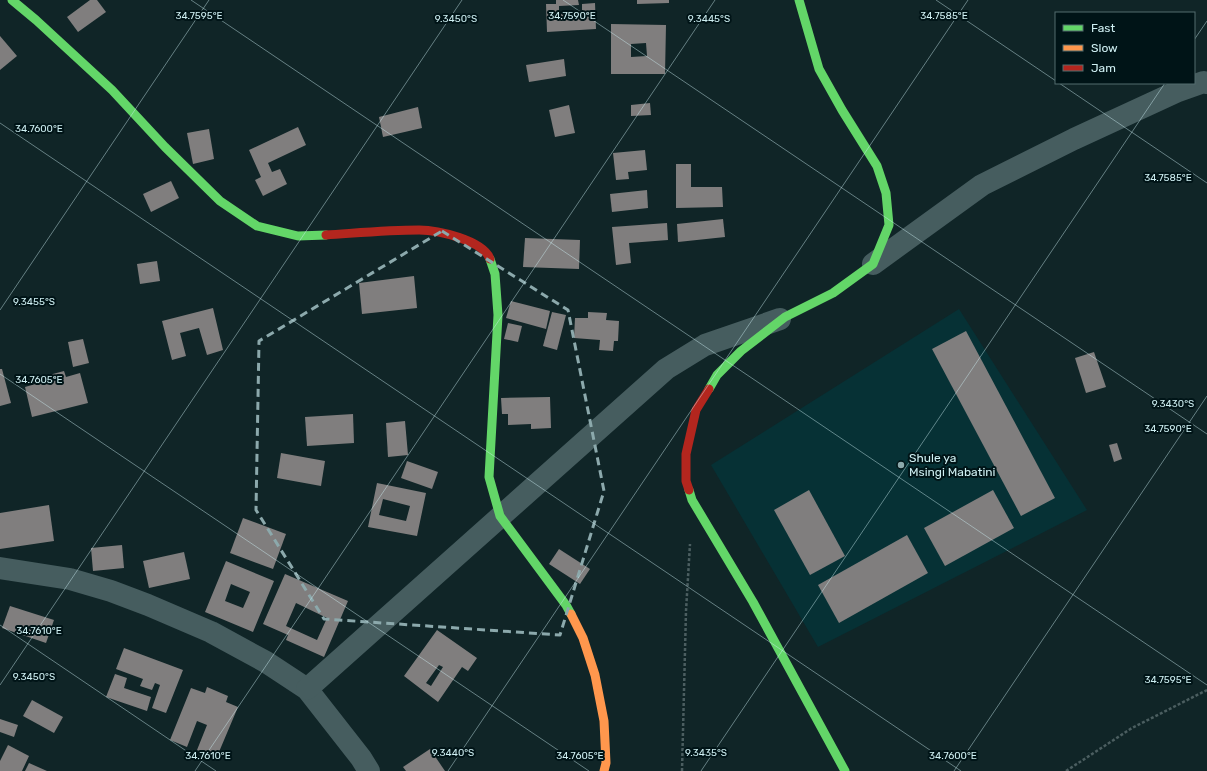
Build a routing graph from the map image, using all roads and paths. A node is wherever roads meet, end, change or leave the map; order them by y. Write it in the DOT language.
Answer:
graph roads {
  1 [pos="12,0"];
  2 [pos="799,0"];
  3 [pos="1207,83"];
  4 [pos="873,264"];
  5 [pos="785,317"];
  6 [pos="500,516"];
  7 [pos="690,540"];
  8 [pos="0,568"];
  9 [pos="307,689"];
  10 [pos="1207,690"];
  11 [pos="369,771"];
  12 [pos="604,771"];
  13 [pos="682,771"];
  14 [pos="846,771"];
  15 [pos="1066,771"];
  1 -- 6 [label="street"];
  2 -- 4 [label="street"];
  3 -- 4 [label="street"];
  4 -- 5 [label="street"];
  5 -- 6 [label="street"];
  5 -- 14 [label="street"];
  6 -- 9 [label="street"];
  6 -- 12 [label="street"];
  7 -- 13 [label="path"];
  8 -- 9 [label="street"];
  9 -- 11 [label="street"];
  10 -- 15 [label="path"];
}
